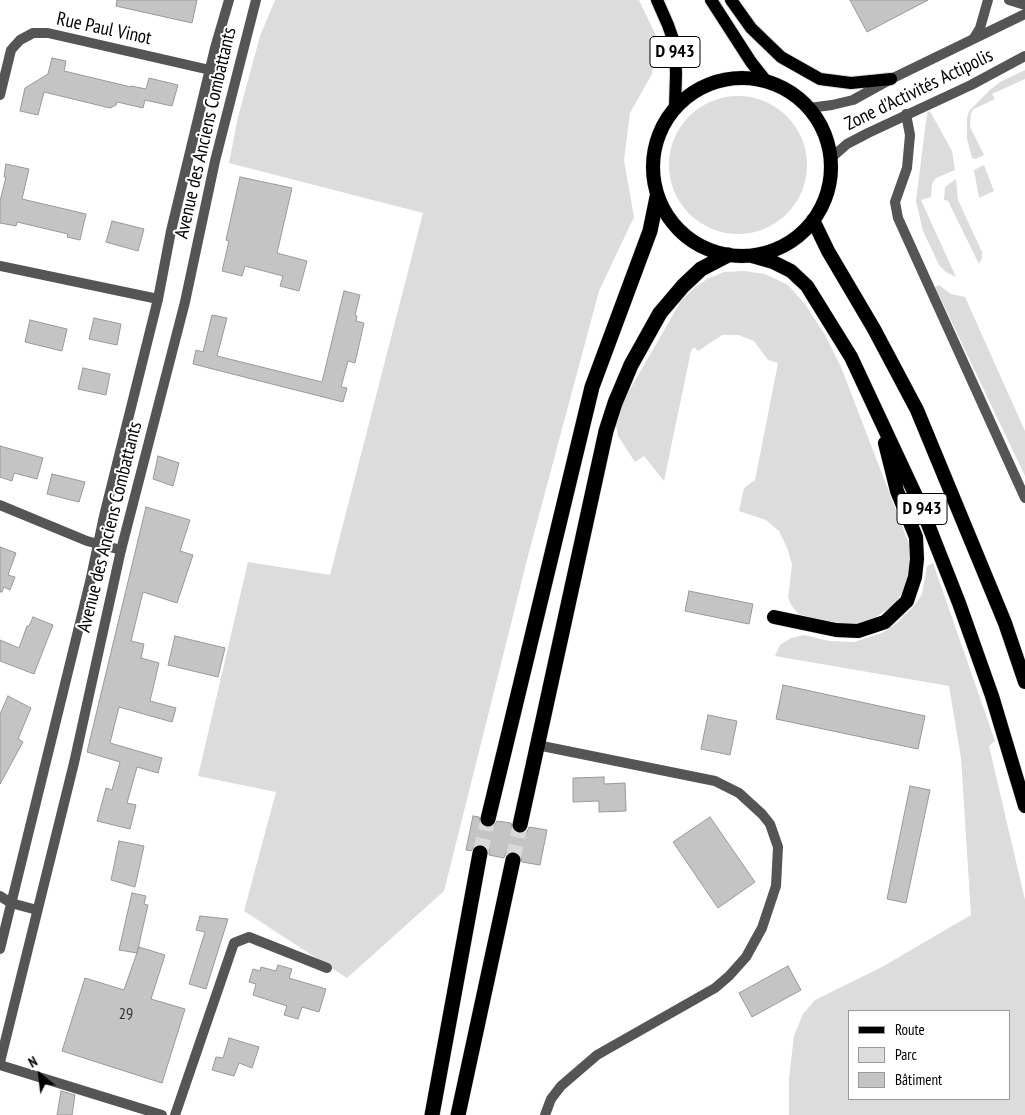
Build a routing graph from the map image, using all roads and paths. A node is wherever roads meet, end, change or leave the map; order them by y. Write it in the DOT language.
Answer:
graph roads {
  1 [pos="229,0"];
  2 [pos="256,0"];
  3 [pos="656,0"];
  4 [pos="711,0"];
  5 [pos="730,0"];
  6 [pos="988,0"];
  7 [pos="1009,0"];
  8 [pos="1025,4"];
  9 [pos="1025,14"];
  10 [pos="974,38"];
  11 [pos="1025,56"];
  12 [pos="210,70"];
  13 [pos="891,79"];
  14 [pos="766,81"];
  15 [pos="0,95"];
  16 [pos="675,107"];
  17 [pos="809,108"];
  18 [pos="906,114"];
  19 [pos="830,158"];
  20 [pos="657,197"];
  21 [pos="813,220"];
  22 [pos="728,255"];
  23 [pos="752,256"];
  24 [pos="0,266"];
  25 [pos="158,298"];
  26 [pos="877,410"];
  27 [pos="1025,498"];
  28 [pos="0,505"];
  29 [pos="99,545"];
  30 [pos="121,550"];
  31 [pos="774,617"];
  32 [pos="1025,682"];
  33 [pos="537,745"];
  34 [pos="1025,806"];
  35 [pos="488,819"];
  36 [pos="520,825"];
  37 [pos="480,853"];
  38 [pos="513,860"];
  39 [pos="0,896"];
  40 [pos="11,903"];
  41 [pos="37,910"];
  42 [pos="0,949"];
  43 [pos="327,968"];
  44 [pos="0,1063"];
  45 [pos="162,1115"];
  46 [pos="175,1115"];
  47 [pos="432,1115"];
  48 [pos="458,1115"];
  49 [pos="545,1115"];
  1 -- 12 [label="street, Avenue des Anciens Combattants"];
  2 -- 30 [label="street, Avenue des Anciens Combattants"];
  3 -- 16 [label="main road, D 943"];
  4 -- 14 [label="main road"];
  5 -- 13 [label="main road"];
  6 -- 10 [label="street"];
  7 -- 8 [label="street"];
  9 -- 10 [label="street, Zone d'Activités Actipolis"];
  10 -- 13 [label="street, Zone d'Activités Actipolis"];
  11 -- 18 [label="street, Zone d'Activités Actipolis"];
  12 -- 15 [label="street, Rue Paul Vinot"];
  12 -- 25 [label="street, Avenue des Anciens Combattants"];
  13 -- 17 [label="street, Zone d'Activités Actipolis"];
  14 -- 16 [label="highway"];
  14 -- 17 [label="highway"];
  16 -- 20 [label="highway"];
  17 -- 19 [label="highway"];
  18 -- 19 [label="street, Zone d'Activités Actipolis"];
  18 -- 27 [label="street"];
  19 -- 21 [label="highway"];
  20 -- 22 [label="highway"];
  20 -- 35 [label="highway"];
  21 -- 23 [label="highway"];
  21 -- 32 [label="highway, D 943"];
  22 -- 23 [label="highway"];
  22 -- 33 [label="highway"];
  23 -- 26 [label="highway, D 943"];
  24 -- 25 [label="street"];
  25 -- 29 [label="street, Avenue des Anciens Combattants"];
  26 -- 31 [label="highway"];
  26 -- 34 [label="highway, D 943"];
  28 -- 29 [label="street"];
  29 -- 30 [label="street"];
  29 -- 40 [label="street, Avenue des Anciens Combattants"];
  30 -- 41 [label="street, Avenue des Anciens Combattants"];
  33 -- 36 [label="highway"];
  33 -- 49 [label="street"];
  37 -- 47 [label="highway"];
  38 -- 48 [label="highway"];
  39 -- 40 [label="street"];
  40 -- 41 [label="street"];
  40 -- 42 [label="street, Avenue des Anciens Combattants"];
  41 -- 44 [label="street, Avenue des Anciens Combattants"];
  43 -- 46 [label="street"];
  44 -- 45 [label="street"];
}
